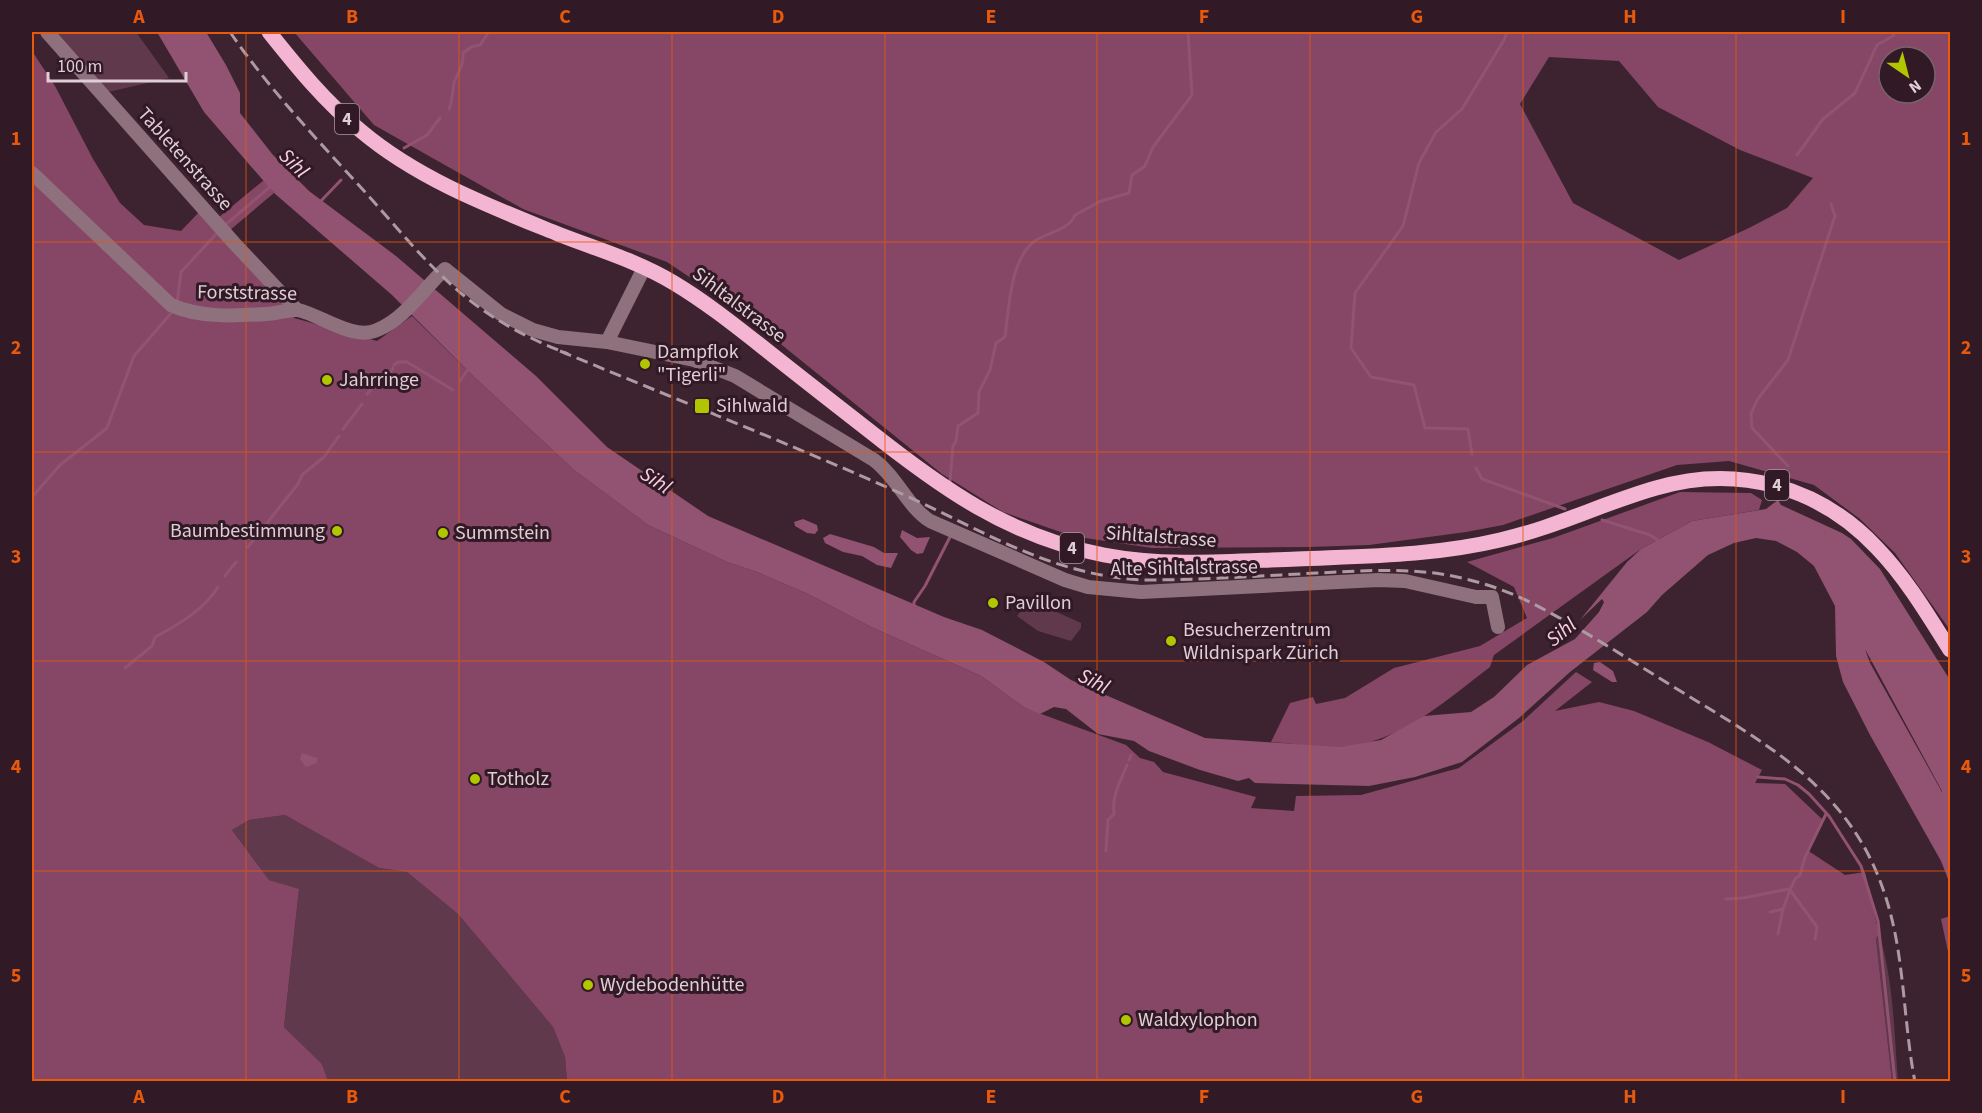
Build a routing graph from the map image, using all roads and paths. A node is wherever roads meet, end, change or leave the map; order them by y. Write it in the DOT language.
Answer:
graph roads {
  1 [pos="47,32"];
  2 [pos="269,32"];
  3 [pos="32,173"];
  4 [pos="644,268"];
  5 [pos="434,280"];
  6 [pos="297,310"];
  7 [pos="607,342"];
  8 [pos="1498,627"];
  9 [pos="1950,650"];
  1 -- 6 [label="street, Tabletenstrasse"];
  2 -- 4 [label="main road, Sihltalstrasse / 4"];
  3 -- 6 [label="street, Forststrasse"];
  4 -- 7 [label="street"];
  4 -- 9 [label="main road, Sihltalstrasse / 4"];
  5 -- 6 [label="street, Forststrasse"];
  5 -- 7 [label="street, Alte Sihltalstrasse"];
  7 -- 8 [label="street, Alte Sihltalstrasse"];
}
